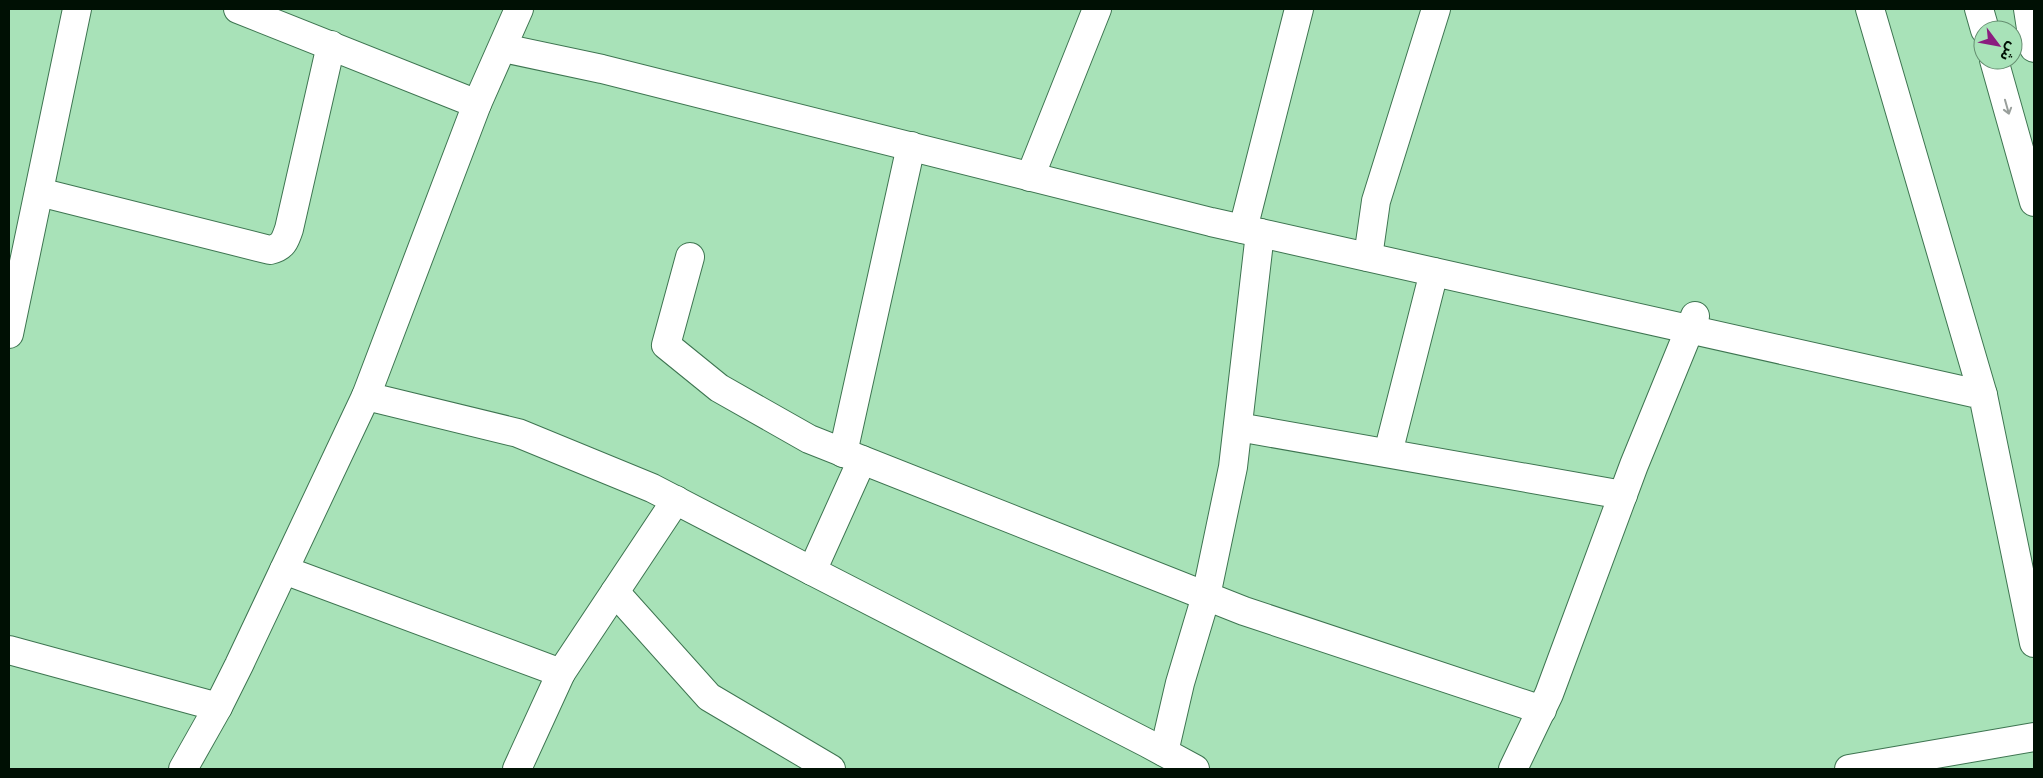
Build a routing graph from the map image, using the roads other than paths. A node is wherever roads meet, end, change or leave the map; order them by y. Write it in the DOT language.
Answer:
graph roads {
  1 [pos="77,9"];
  2 [pos="519,9"];
  3 [pos="1097,9"];
  4 [pos="1300,9"];
  5 [pos="1436,9"];
  6 [pos="1870,9"];
  7 [pos="2028,9"];
  8 [pos="245,10"];
  9 [pos="330,45"];
  10 [pos="503,48"];
  11 [pos="2034,48"];
  12 [pos="1997,70"];
  13 [pos="477,104"];
  14 [pos="911,146"];
  15 [pos="1030,177"];
  16 [pos="39,192"];
  17 [pos="2034,202"];
  18 [pos="1252,231"];
  19 [pos="690,256"];
  20 [pos="1368,257"];
  21 [pos="1434,272"];
  22 [pos="1692,323"];
  23 [pos="9,334"];
  24 [pos="1983,395"];
  25 [pos="366,396"];
  26 [pos="1238,427"];
  27 [pos="1388,453"];
  28 [pos="852,456"];
  29 [pos="1622,495"];
  30 [pos="676,500"];
  31 [pos="284,570"];
  32 [pos="812,571"];
  33 [pos="615,592"];
  34 [pos="1206,596"];
  35 [pos="2034,642"];
  36 [pos="9,650"];
  37 [pos="561,673"];
  38 [pos="218,707"];
  39 [pos="1542,710"];
  40 [pos="2034,737"];
  41 [pos="1164,752"];
  42 [pos="188,767"];
  43 [pos="517,769"];
  44 [pos="831,769"];
  45 [pos="1194,769"];
  46 [pos="1513,769"];
  47 [pos="1849,769"];
  1 -- 16 [label="main road"];
  2 -- 10 [label="main road"];
  3 -- 15 [label="main road"];
  4 -- 18 [label="main road"];
  5 -- 20 [label="main road"];
  6 -- 24 [label="main road"];
  7 -- 11 [label="main road"];
  8 -- 9 [label="main road"];
  9 -- 13 [label="main road"];
  9 -- 16 [label="main road"];
  10 -- 13 [label="main road"];
  10 -- 14 [label="main road"];
  12 -- 17 [label="main road, one-way"];
  13 -- 25 [label="main road"];
  14 -- 15 [label="main road"];
  14 -- 28 [label="main road"];
  15 -- 18 [label="main road"];
  16 -- 23 [label="main road"];
  18 -- 20 [label="main road"];
  18 -- 26 [label="main road"];
  19 -- 28 [label="main road"];
  20 -- 21 [label="main road"];
  21 -- 22 [label="main road"];
  21 -- 27 [label="main road"];
  22 -- 24 [label="main road"];
  22 -- 29 [label="main road"];
  24 -- 35 [label="main road"];
  25 -- 30 [label="main road"];
  25 -- 31 [label="main road"];
  26 -- 27 [label="main road"];
  26 -- 34 [label="main road"];
  27 -- 29 [label="main road"];
  28 -- 32 [label="main road"];
  28 -- 34 [label="main road"];
  29 -- 39 [label="main road"];
  30 -- 32 [label="main road"];
  30 -- 33 [label="main road"];
  31 -- 37 [label="main road"];
  31 -- 38 [label="main road"];
  32 -- 41 [label="main road"];
  33 -- 37 [label="main road"];
  33 -- 44 [label="main road"];
  34 -- 39 [label="main road"];
  34 -- 41 [label="main road"];
  36 -- 38 [label="main road"];
  37 -- 43 [label="main road"];
  38 -- 42 [label="main road"];
  39 -- 46 [label="main road"];
  40 -- 47 [label="main road"];
  41 -- 45 [label="main road"];
}
